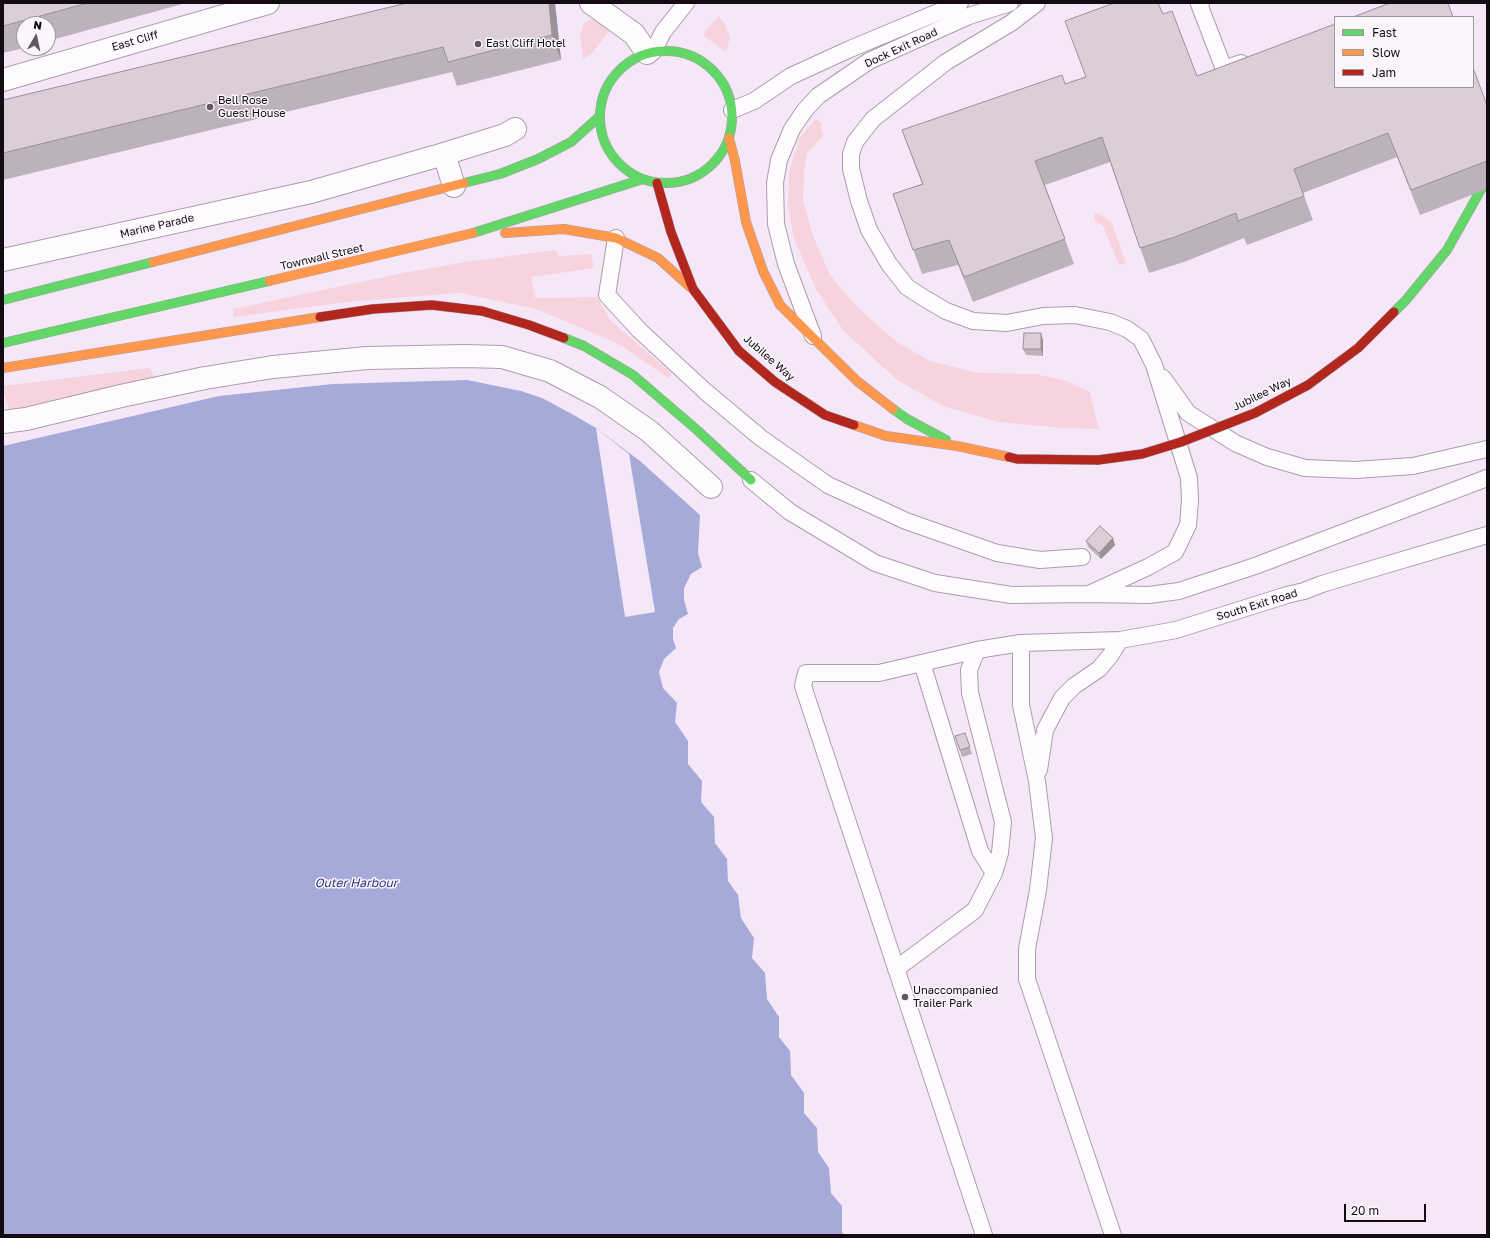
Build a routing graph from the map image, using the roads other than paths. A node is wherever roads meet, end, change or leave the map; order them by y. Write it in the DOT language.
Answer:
graph roads {
  1 [pos="268,3"];
  2 [pos="591,3"];
  3 [pos="686,3"];
  4 [pos="960,3"];
  5 [pos="1010,3"];
  6 [pos="1037,3"];
  7 [pos="1201,3"];
  8 [pos="650,53"];
  9 [pos="1254,58"];
  10 [pos="3,80"];
  11 [pos="732,110"];
  12 [pos="600,116"];
  13 [pos="515,129"];
  14 [pos="729,138"];
  15 [pos="444,154"];
  16 [pos="643,179"];
  17 [pos="1487,179"];
  18 [pos="657,183"];
  19 [pos="454,186"];
  20 [pos="312,192"];
  21 [pos="325,219"];
  22 [pos="467,236"];
  23 [pos="616,238"];
  24 [pos="3,260"];
  25 [pos="693,289"];
  26 [pos="3,300"];
  27 [pos="815,339"];
  28 [pos="3,343"];
  29 [pos="1154,365"];
  30 [pos="3,368"];
  31 [pos="3,422"];
  32 [pos="957,446"];
  33 [pos="1487,449"];
  34 [pos="1487,478"];
  35 [pos="751,480"];
  36 [pos="711,488"];
  37 [pos="1487,535"];
  38 [pos="1082,557"];
  39 [pos="1089,594"];
  40 [pos="1120,640"];
  41 [pos="1021,643"];
  42 [pos="977,650"];
  43 [pos="922,663"];
  44 [pos="1037,781"];
  45 [pos="994,873"];
  46 [pos="896,969"];
  47 [pos="984,1235"];
  48 [pos="1113,1235"];
  1 -- 10 [label="street, East Cliff"];
  2 -- 8 [label="street"];
  3 -- 8 [label="lane"];
  4 -- 11 [label="lane, Dock Exit Road"];
  5 -- 27 [label="lane, Dock Exit Road"];
  6 -- 29 [label="lane"];
  7 -- 9 [label="lane"];
  8 -- 11 [label="highway"];
  8 -- 12 [label="highway"];
  11 -- 14 [label="highway"];
  12 -- 16 [label="highway"];
  12 -- 19 [label="highway"];
  13 -- 15 [label="street, Marine Parade"];
  14 -- 18 [label="highway"];
  14 -- 27 [label="highway, Jubilee Way"];
  15 -- 19 [label="street"];
  15 -- 20 [label="street, Marine Parade"];
  16 -- 18 [label="highway"];
  16 -- 22 [label="highway, Townwall Street"];
  17 -- 32 [label="highway, Jubilee Way, bridge"];
  18 -- 25 [label="highway, Jubilee Way"];
  19 -- 21 [label="highway"];
  20 -- 21 [label="street"];
  20 -- 24 [label="street, Marine Parade"];
  21 -- 26 [label="highway"];
  22 -- 23 [label="highway"];
  22 -- 28 [label="highway, Townwall Street"];
  23 -- 25 [label="highway"];
  23 -- 38 [label="lane"];
  25 -- 32 [label="highway, Jubilee Way"];
  27 -- 32 [label="highway, Jubilee Way"];
  29 -- 33 [label="lane"];
  29 -- 39 [label="lane"];
  30 -- 35 [label="highway"];
  31 -- 36 [label="street"];
  34 -- 39 [label="lane"];
  35 -- 39 [label="lane"];
  37 -- 40 [label="lane, South Exit Road"];
  40 -- 41 [label="lane, South Exit Road"];
  40 -- 44 [label="lane"];
  41 -- 42 [label="lane, South Exit Road"];
  41 -- 44 [label="lane"];
  42 -- 43 [label="lane, South Exit Road"];
  42 -- 45 [label="lane"];
  43 -- 45 [label="lane"];
  43 -- 46 [label="lane, South Exit Road"];
  44 -- 48 [label="lane"];
  45 -- 46 [label="lane"];
  46 -- 47 [label="lane"];
}
